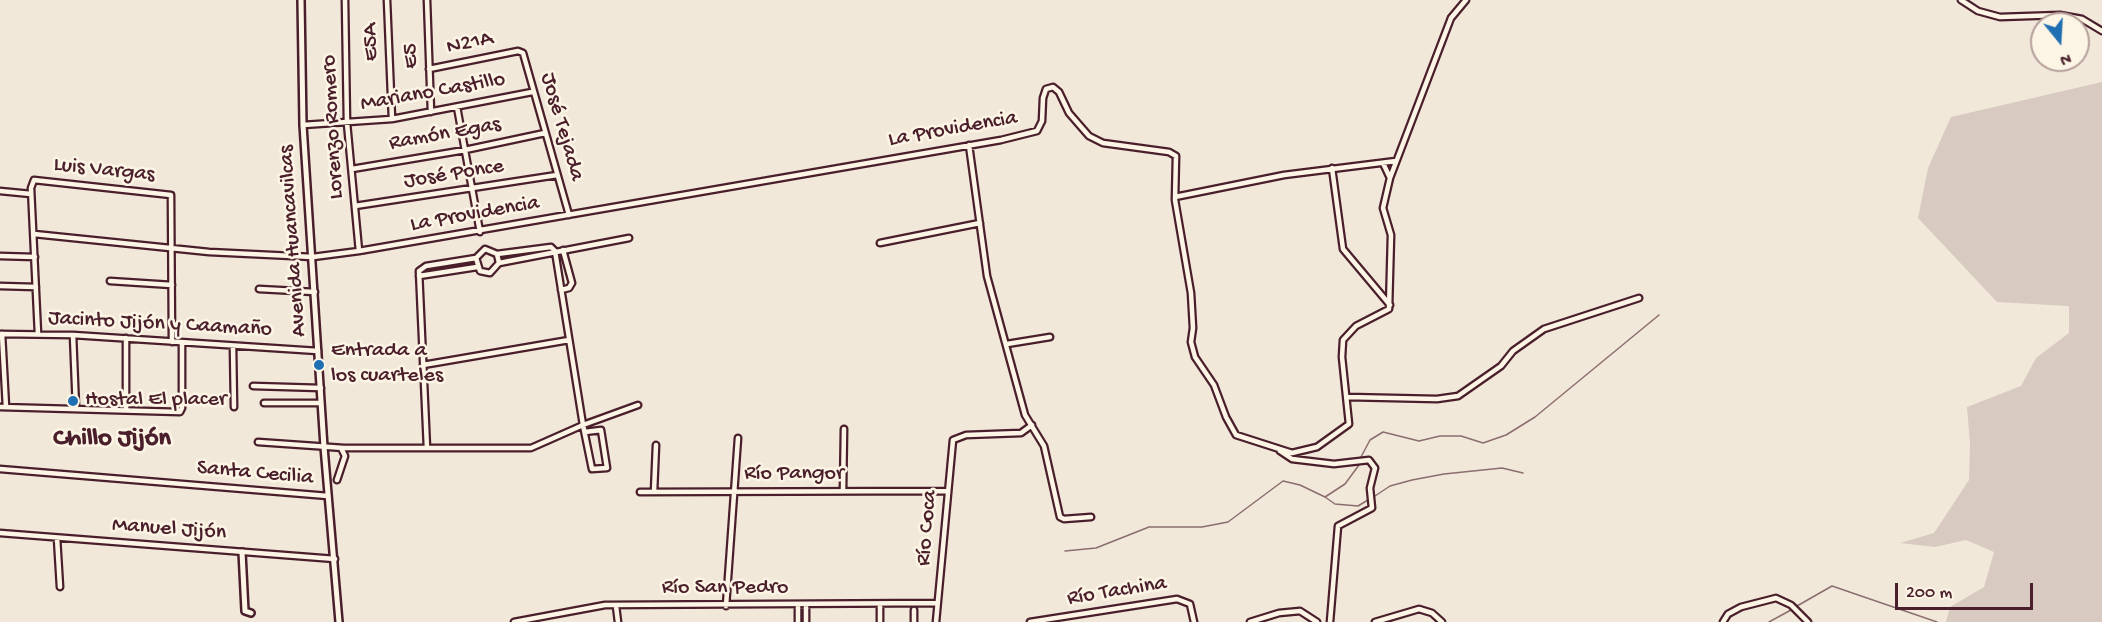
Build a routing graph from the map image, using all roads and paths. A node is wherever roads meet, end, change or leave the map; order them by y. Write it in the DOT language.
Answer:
graph roads {
  1 [pos="301,0"];
  2 [pos="345,0"];
  3 [pos="387,0"];
  4 [pos="427,0"];
  5 [pos="1466,0"];
  6 [pos="1961,0"];
  7 [pos="2102,31"];
  8 [pos="518,51"];
  9 [pos="429,69"];
  10 [pos="532,92"];
  11 [pos="457,107"];
  12 [pos="431,112"];
  13 [pos="392,119"];
  14 [pos="347,123"];
  15 [pos="303,125"];
  16 [pos="545,133"];
  17 [pos="969,145"];
  18 [pos="465,150"];
  19 [pos="1396,161"];
  20 [pos="1383,163"];
  21 [pos="1332,168"];
  22 [pos="352,169"];
  23 [pos="557,174"];
  24 [pos="1390,177"];
  25 [pos="472,189"];
  26 [pos="0,191"];
  27 [pos="31,194"];
  28 [pos="1175,197"];
  29 [pos="355,206"];
  30 [pos="569,215"];
  31 [pos="980,223"];
  32 [pos="480,232"];
  33 [pos="34,234"];
  34 [pos="629,238"];
  35 [pos="880,243"];
  36 [pos="171,248"];
  37 [pos="563,250"];
  38 [pos="359,251"];
  39 [pos="555,251"];
  40 [pos="497,254"];
  41 [pos="0,256"];
  42 [pos="35,257"];
  43 [pos="313,257"];
  44 [pos="476,258"];
  45 [pos="500,263"];
  46 [pos="477,267"];
  47 [pos="419,276"];
  48 [pos="110,281"];
  49 [pos="172,285"];
  50 [pos="0,286"];
  51 [pos="36,287"];
  52 [pos="259,289"];
  53 [pos="561,290"];
  54 [pos="315,292"];
  55 [pos="1639,298"];
  56 [pos="1390,305"];
  57 [pos="1,334"];
  58 [pos="38,334"];
  59 [pos="73,335"];
  60 [pos="1050,337"];
  61 [pos="126,338"];
  62 [pos="569,340"];
  63 [pos="172,342"];
  64 [pos="182,343"];
  65 [pos="1007,344"];
  66 [pos="233,346"];
  67 [pos="318,351"];
  68 [pos="423,365"];
  69 [pos="2,371"];
  70 [pos="253,386"];
  71 [pos="321,388"];
  72 [pos="1347,398"];
  73 [pos="264,403"];
  74 [pos="321,403"];
  75 [pos="638,405"];
  76 [pos="3,407"];
  77 [pos="234,407"];
  78 [pos="76,408"];
  79 [pos="126,410"];
  80 [pos="583,424"];
  81 [pos="1032,425"];
  82 [pos="844,429"];
  83 [pos="585,432"];
  84 [pos="738,438"];
  85 [pos="258,442"];
  86 [pos="656,445"];
  87 [pos="324,447"];
  88 [pos="341,448"];
  89 [pos="427,448"];
  90 [pos="1280,451"];
  91 [pos="0,469"];
  92 [pos="337,480"];
  93 [pos="843,491"];
  94 [pos="947,491"];
  95 [pos="640,492"];
  96 [pos="654,492"];
  97 [pos="734,492"];
  98 [pos="328,496"];
  99 [pos="1091,517"];
  100 [pos="0,533"];
  101 [pos="57,538"];
  102 [pos="242,552"];
  103 [pos="335,560"];
  104 [pos="60,587"];
  105 [pos="937,603"];
  106 [pos="880,604"];
  107 [pos="798,605"];
  108 [pos="806,605"];
  109 [pos="616,606"];
  110 [pos="726,606"];
  111 [pos="914,610"];
  112 [pos="251,613"];
  113 [pos="1075,616"];
  114 [pos="523,621"];
  115 [pos="531,621"];
  116 [pos="339,622"];
  117 [pos="514,622"];
  118 [pos="618,622"];
  119 [pos="798,622"];
  120 [pos="806,622"];
  121 [pos="880,622"];
  122 [pos="914,622"];
  123 [pos="936,622"];
  124 [pos="1030,622"];
  125 [pos="1075,622"];
  126 [pos="1194,622"];
  127 [pos="1250,622"];
  128 [pos="1317,622"];
  129 [pos="1330,622"];
  130 [pos="1375,622"];
  131 [pos="1442,622"];
  132 [pos="1723,622"];
  133 [pos="1808,622"];
  1 -- 15 [label="street, Avenida Huancavilcas"];
  2 -- 14 [label="street, Lorenzo Romero"];
  3 -- 13 [label="street, E5A"];
  4 -- 9 [label="street, E5"];
  5 -- 19 [label="street"];
  6 -- 7 [label="street"];
  8 -- 9 [label="street, N21A"];
  8 -- 10 [label="street, José Tejada"];
  9 -- 12 [label="street, E5"];
  10 -- 11 [label="street, Mariano Castillo"];
  10 -- 16 [label="street, José Tejada"];
  11 -- 12 [label="street, Mariano Castillo"];
  11 -- 18 [label="street"];
  12 -- 13 [label="street, Mariano Castillo"];
  13 -- 14 [label="street, Mariano Castillo"];
  14 -- 15 [label="street, Mariano Castillo"];
  14 -- 22 [label="street, Lorenzo Romero"];
  15 -- 43 [label="street, Avenida Huancavilcas"];
  16 -- 18 [label="street, Ramón Egas"];
  16 -- 23 [label="street, José Tejada"];
  17 -- 28 [label="street, La Providencia"];
  17 -- 30 [label="street, La Providencia"];
  17 -- 31 [label="street"];
  18 -- 22 [label="street, Ramón Egas"];
  18 -- 25 [label="street"];
  19 -- 20 [label="street"];
  19 -- 24 [label="street"];
  20 -- 21 [label="street"];
  20 -- 24 [label="street"];
  21 -- 28 [label="street"];
  21 -- 56 [label="street"];
  22 -- 29 [label="street, Lorenzo Romero"];
  23 -- 25 [label="street, José Ponce"];
  23 -- 30 [label="street, José Tejada"];
  24 -- 56 [label="street"];
  25 -- 29 [label="street, José Ponce"];
  25 -- 32 [label="street"];
  26 -- 27 [label="street"];
  27 -- 33 [label="street"];
  27 -- 36 [label="street, Luis Vargas"];
  28 -- 90 [label="street, La Providencia"];
  29 -- 38 [label="street, Lorenzo Romero"];
  30 -- 32 [label="street, La Providencia"];
  31 -- 35 [label="street"];
  31 -- 65 [label="street"];
  32 -- 38 [label="street, La Providencia"];
  33 -- 36 [label="street, La Providencia"];
  33 -- 42 [label="street"];
  34 -- 37 [label="street"];
  36 -- 43 [label="street, La Providencia"];
  36 -- 49 [label="street"];
  37 -- 39 [label="street"];
  37 -- 53 [label="street"];
  38 -- 43 [label="street, La Providencia"];
  39 -- 40 [label="street"];
  39 -- 45 [label="street"];
  39 -- 53 [label="street"];
  40 -- 44 [label="street"];
  40 -- 45 [label="street"];
  41 -- 42 [label="street"];
  42 -- 51 [label="street"];
  43 -- 54 [label="street, Avenida Huancavilcas"];
  44 -- 46 [label="street"];
  44 -- 47 [label="street"];
  45 -- 46 [label="street"];
  46 -- 47 [label="street"];
  47 -- 68 [label="street"];
  48 -- 49 [label="street"];
  49 -- 63 [label="street"];
  50 -- 51 [label="street"];
  51 -- 58 [label="street"];
  52 -- 54 [label="street"];
  53 -- 62 [label="street"];
  54 -- 67 [label="street, Avenida Huancavilcas"];
  55 -- 72 [label="street"];
  56 -- 72 [label="street, La Providencia"];
  57 -- 58 [label="street, Jacinto Jijón y Caamaño"];
  57 -- 69 [label="street"];
  58 -- 59 [label="street, Jacinto Jijón y Caamaño"];
  59 -- 61 [label="street, Jacinto Jijón y Caamaño"];
  59 -- 78 [label="street"];
  60 -- 65 [label="street"];
  61 -- 63 [label="street, Jacinto Jijón y Caamaño"];
  61 -- 79 [label="street"];
  62 -- 68 [label="street"];
  62 -- 80 [label="street"];
  63 -- 64 [label="street, Jacinto Jijón y Caamaño"];
  64 -- 66 [label="street, Jacinto Jijón y Caamaño"];
  64 -- 79 [label="street"];
  65 -- 81 [label="street"];
  66 -- 67 [label="street, Jacinto Jijón y Caamaño"];
  66 -- 77 [label="street"];
  67 -- 71 [label="street, Avenida Huancavilcas"];
  68 -- 89 [label="street"];
  69 -- 76 [label="street"];
  70 -- 71 [label="street"];
  71 -- 74 [label="street, Avenida Huancavilcas"];
  72 -- 90 [label="street, La Providencia"];
  73 -- 74 [label="street"];
  74 -- 87 [label="street, Avenida Huancavilcas"];
  75 -- 80 [label="street"];
  76 -- 78 [label="street"];
  78 -- 79 [label="street"];
  80 -- 83 [label="street"];
  80 -- 89 [label="street"];
  81 -- 94 [label="street, Río Coca"];
  81 -- 99 [label="street"];
  82 -- 93 [label="street"];
  83 -- 83 [label="street"];
  84 -- 97 [label="street"];
  85 -- 87 [label="street"];
  86 -- 96 [label="street"];
  87 -- 88 [label="street"];
  87 -- 98 [label="street, Avenida Huancavilcas"];
  88 -- 89 [label="street"];
  88 -- 92 [label="street"];
  90 -- 129 [label="street"];
  91 -- 98 [label="street, Santa Cecilia"];
  93 -- 94 [label="street, Río Pangor"];
  93 -- 97 [label="street, Río Pangor"];
  94 -- 105 [label="street, Río Coca"];
  95 -- 96 [label="street, Río Pangor"];
  96 -- 97 [label="street, Río Pangor"];
  97 -- 110 [label="street"];
  98 -- 103 [label="street, Avenida Huancavilcas"];
  100 -- 101 [label="street, Manuel Jijón"];
  101 -- 102 [label="street, Manuel Jijón"];
  101 -- 104 [label="street"];
  102 -- 103 [label="street, Manuel Jijón"];
  102 -- 112 [label="street"];
  103 -- 116 [label="street, Avenida Huancavilcas"];
  105 -- 106 [label="street, Río San Pedro"];
  105 -- 123 [label="street, Río Coca"];
  106 -- 108 [label="street, Río San Pedro"];
  106 -- 121 [label="street"];
  107 -- 108 [label="street, Río San Pedro"];
  107 -- 110 [label="street, Río San Pedro"];
  107 -- 119 [label="street"];
  108 -- 120 [label="street"];
  109 -- 110 [label="street, Río San Pedro"];
  109 -- 115 [label="street, Río San Pedro"];
  109 -- 118 [label="street"];
  111 -- 122 [label="street"];
  113 -- 124 [label="street, Río Tachina"];
  113 -- 125 [label="street"];
  113 -- 126 [label="street, Río Tachina"];
  114 -- 115 [label="street, Río San Pedro"];
  114 -- 117 [label="street, Río San Pedro"];
  127 -- 128 [label="street"];
  130 -- 131 [label="street"];
  132 -- 133 [label="street"];
}
